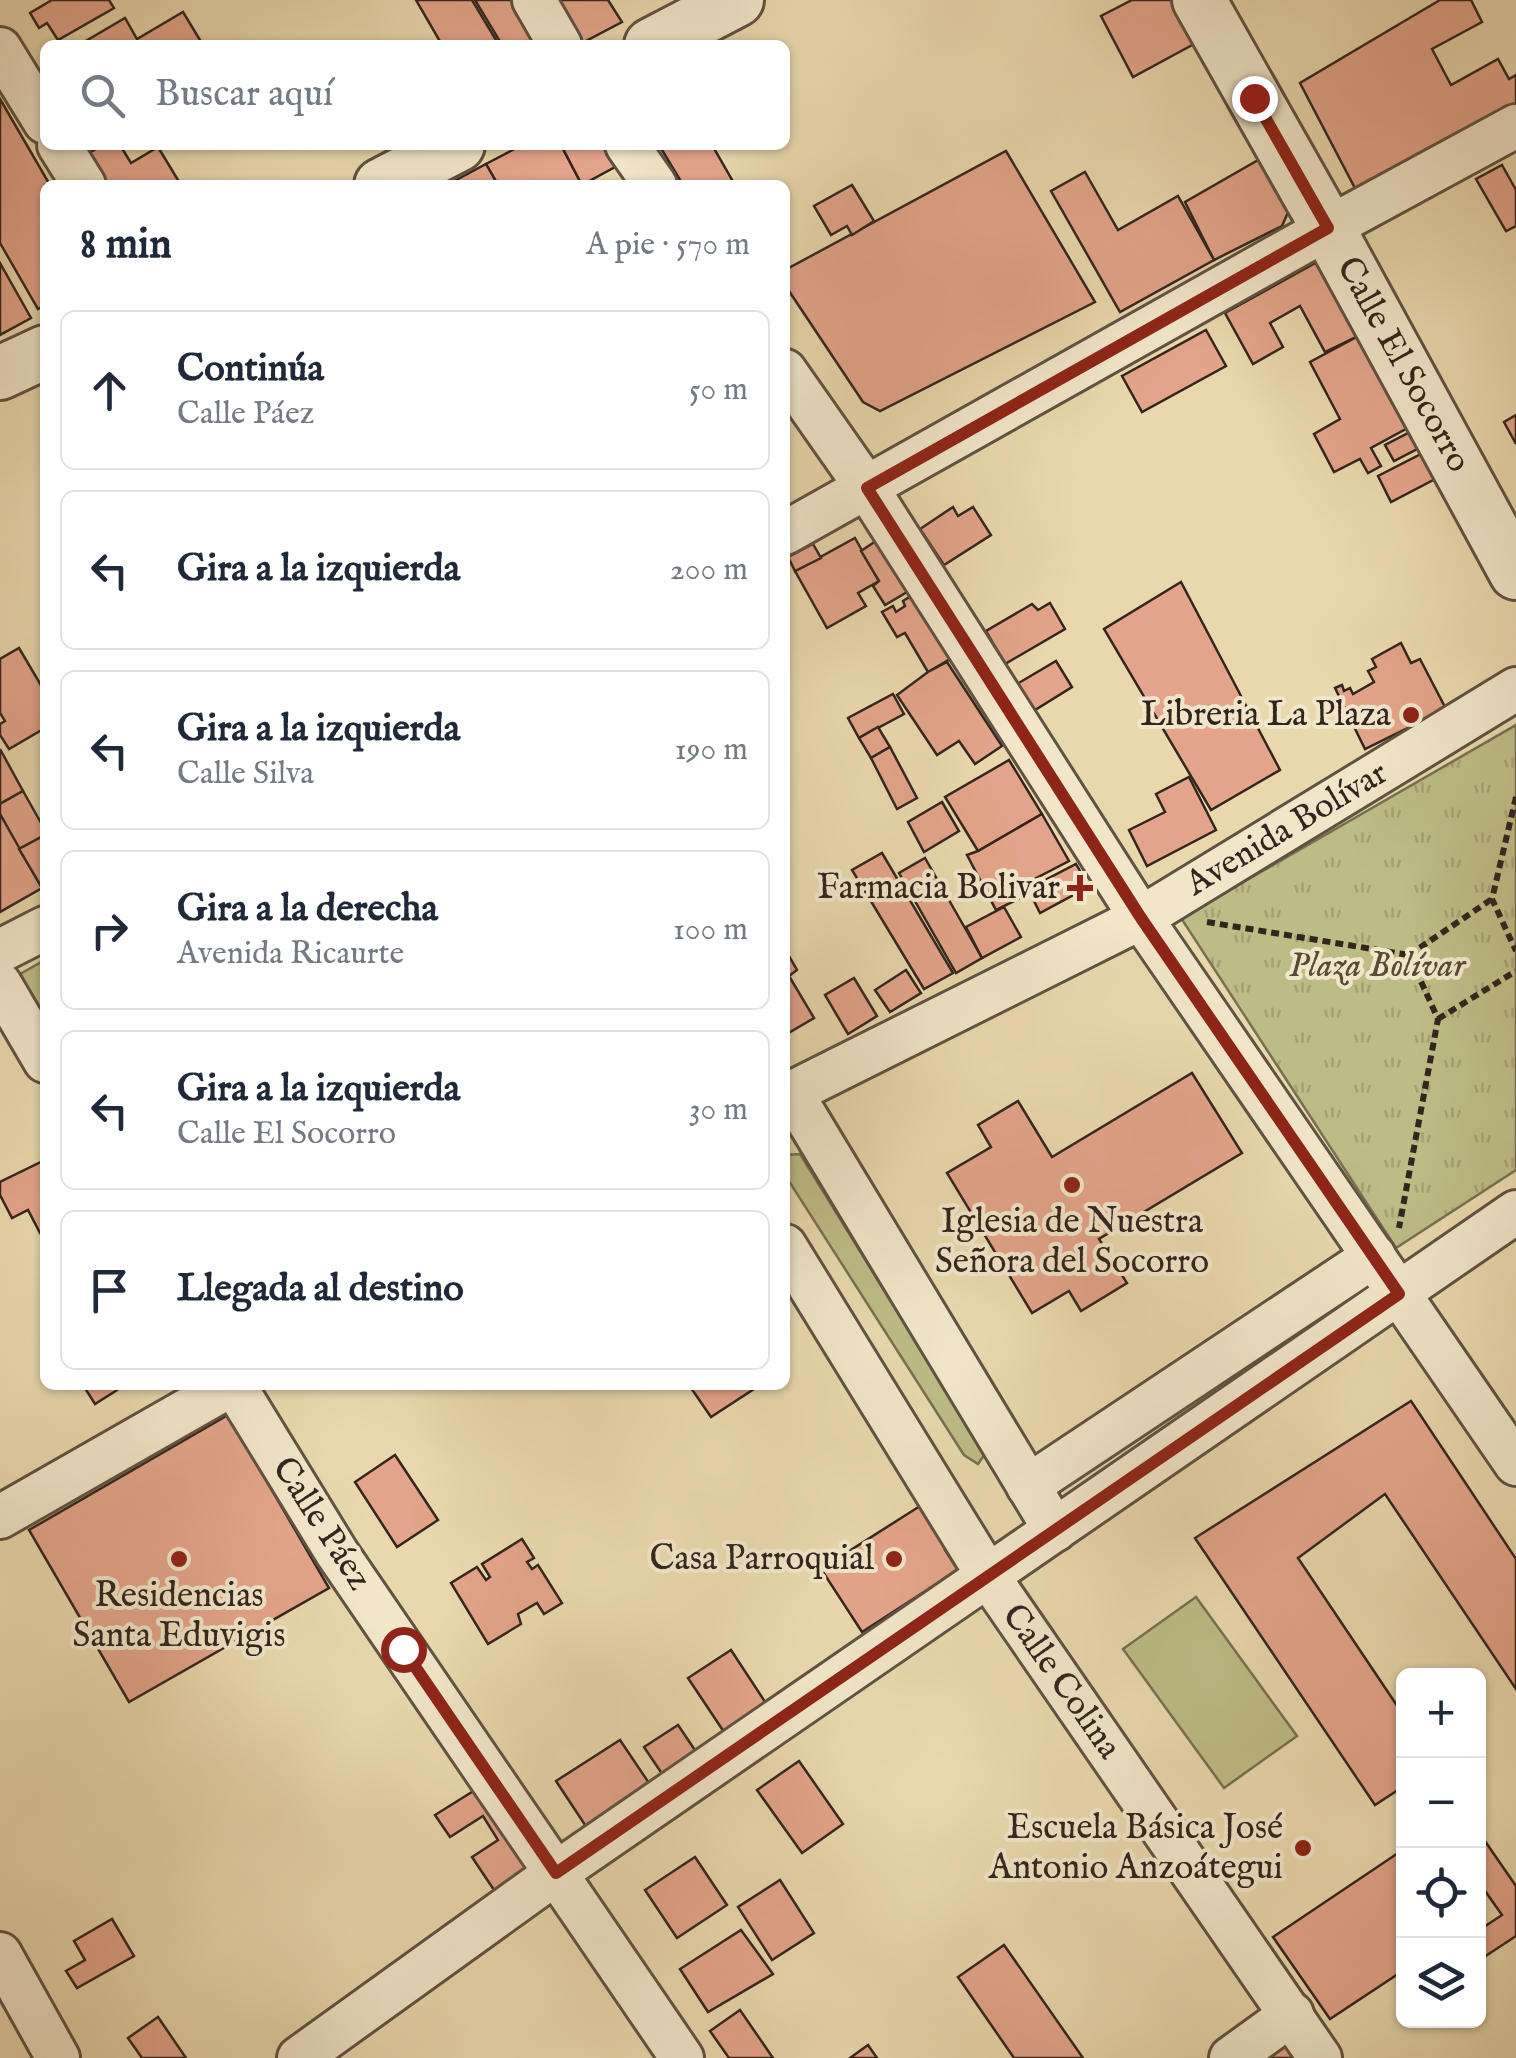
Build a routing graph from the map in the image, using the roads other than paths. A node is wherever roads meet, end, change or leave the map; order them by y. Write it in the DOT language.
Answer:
graph roads {
  1 [pos="534,0"];
  2 [pos="737,0"];
  3 [pos="1199,0"];
  4 [pos="557,40"];
  5 [pos="660,40"];
  6 [pos="0,48"];
  7 [pos="40,114"];
  8 [pos="1516,126"];
  9 [pos="63,150"];
  10 [pos="448,150"];
  11 [pos="630,150"];
  12 [pos="81,180"];
  13 [pos="391,180"];
  14 [pos="652,180"];
  15 [pos="1328,228"];
  16 [pos="40,354"];
  17 [pos="0,373"];
  18 [pos="790,377"];
  19 [pos="867,488"];
  20 [pos="790,530"];
  21 [pos="1516,574"];
  22 [pos="1516,690"];
  23 [pos="1141,918"];
  24 [pos="40,931"];
  25 [pos="0,951"];
  26 [pos="0,984"];
  27 [pos="40,1052"];
  28 [pos="790,1093"];
  29 [pos="790,1097"];
  30 [pos="1516,1212"];
  31 [pos="1386,1243"];
  32 [pos="790,1254"];
  33 [pos="1399,1294"];
  34 [pos="223,1390"];
  35 [pos="235,1390"];
  36 [pos="1516,1464"];
  37 [pos="1028,1486"];
  38 [pos="0,1517"];
  39 [pos="1055,1530"];
  40 [pos="988,1576"];
  41 [pos="556,1873"];
  42 [pos="0,1954"];
  43 [pos="1292,2014"];
  44 [pos="58,2058"];
  45 [pos="299,2058"];
  46 [pos="682,2058"];
  47 [pos="1231,2058"];
  48 [pos="1320,2058"];
  1 -- 4 [label="street"];
  2 -- 5 [label="street"];
  3 -- 15 [label="street, Calle El Socorro"];
  6 -- 7 [label="street"];
  8 -- 15 [label="street"];
  9 -- 12 [label="street"];
  10 -- 13 [label="street"];
  11 -- 14 [label="street"];
  15 -- 19 [label="street"];
  15 -- 21 [label="street, Calle El Socorro"];
  16 -- 17 [label="street"];
  18 -- 19 [label="street"];
  19 -- 20 [label="street"];
  19 -- 23 [label="street"];
  22 -- 23 [label="street, Avenida Bolívar"];
  23 -- 28 [label="street, Avenida Bolívar"];
  23 -- 31 [label="street"];
  24 -- 25 [label="street"];
  26 -- 27 [label="street"];
  29 -- 37 [label="street"];
  30 -- 33 [label="street"];
  31 -- 33 [label="street"];
  31 -- 37 [label="street"];
  32 -- 40 [label="street, Calle Colina"];
  33 -- 36 [label="street"];
  33 -- 39 [label="street"];
  34 -- 38 [label="street"];
  35 -- 41 [label="street, Calle Páez"];
  37 -- 39 [label="street"];
  39 -- 40 [label="street"];
  40 -- 41 [label="street"];
  40 -- 43 [label="street, Calle Colina"];
  41 -- 45 [label="street"];
  41 -- 46 [label="street, Calle Páez"];
  42 -- 44 [label="street"];
  43 -- 47 [label="street"];
  43 -- 48 [label="street, Calle Colina"];
}
